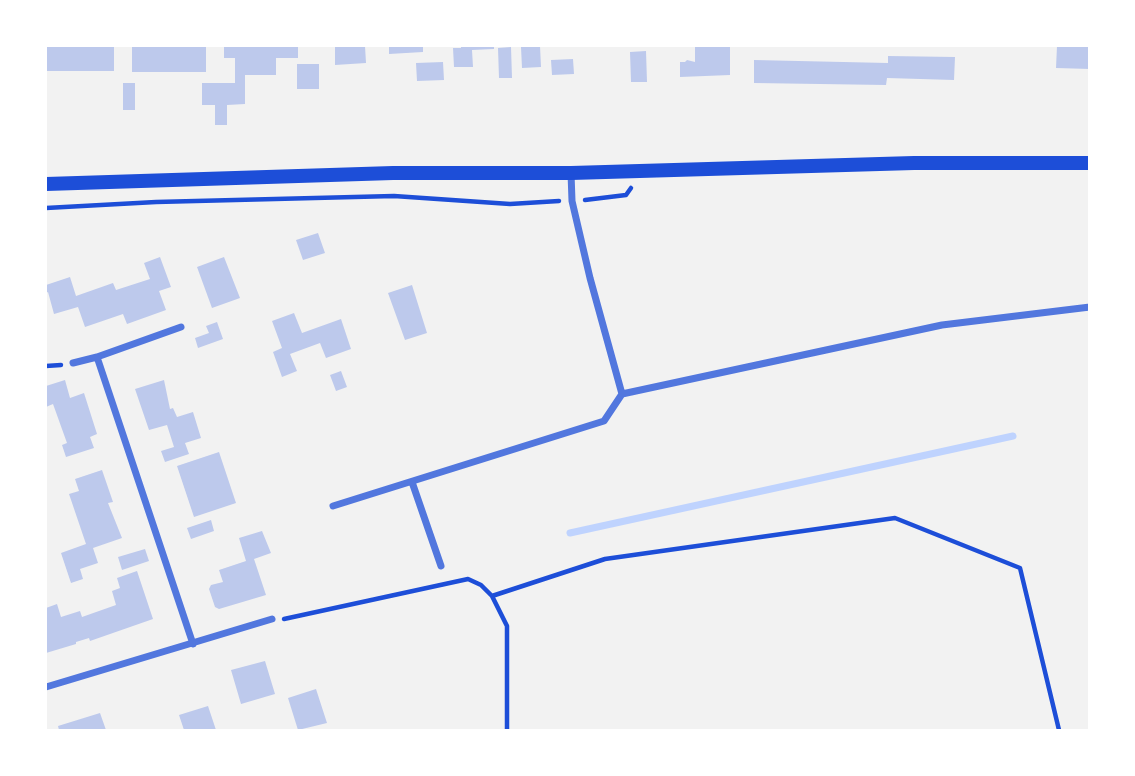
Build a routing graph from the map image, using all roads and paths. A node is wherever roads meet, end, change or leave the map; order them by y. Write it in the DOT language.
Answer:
graph roads {
  1 [pos="1090,163"];
  2 [pos="643,171"];
  3 [pos="571,173"];
  4 [pos="46,184"];
  5 [pos="572,201"];
  6 [pos="46,208"];
  7 [pos="1090,307"];
  8 [pos="181,327"];
  9 [pos="97,357"];
  10 [pos="73,363"];
  11 [pos="622,394"];
  12 [pos="412,482"];
  13 [pos="333,506"];
  14 [pos="441,566"];
  15 [pos="492,596"];
  16 [pos="272,619"];
  17 [pos="193,643"];
  18 [pos="46,687"];
  19 [pos="507,730"];
  20 [pos="1059,730"];
  1 -- 2 [label="main road"];
  2 -- 3 [label="main road"];
  2 -- 5 [label="path"];
  3 -- 4 [label="main road"];
  3 -- 5 [label="street"];
  5 -- 6 [label="path"];
  5 -- 11 [label="street"];
  7 -- 11 [label="street"];
  8 -- 9 [label="street"];
  9 -- 10 [label="street"];
  9 -- 17 [label="street"];
  11 -- 12 [label="street"];
  12 -- 13 [label="street"];
  12 -- 14 [label="street"];
  15 -- 16 [label="path"];
  15 -- 19 [label="path"];
  15 -- 20 [label="path"];
  16 -- 17 [label="street"];
  17 -- 18 [label="street"];
}
